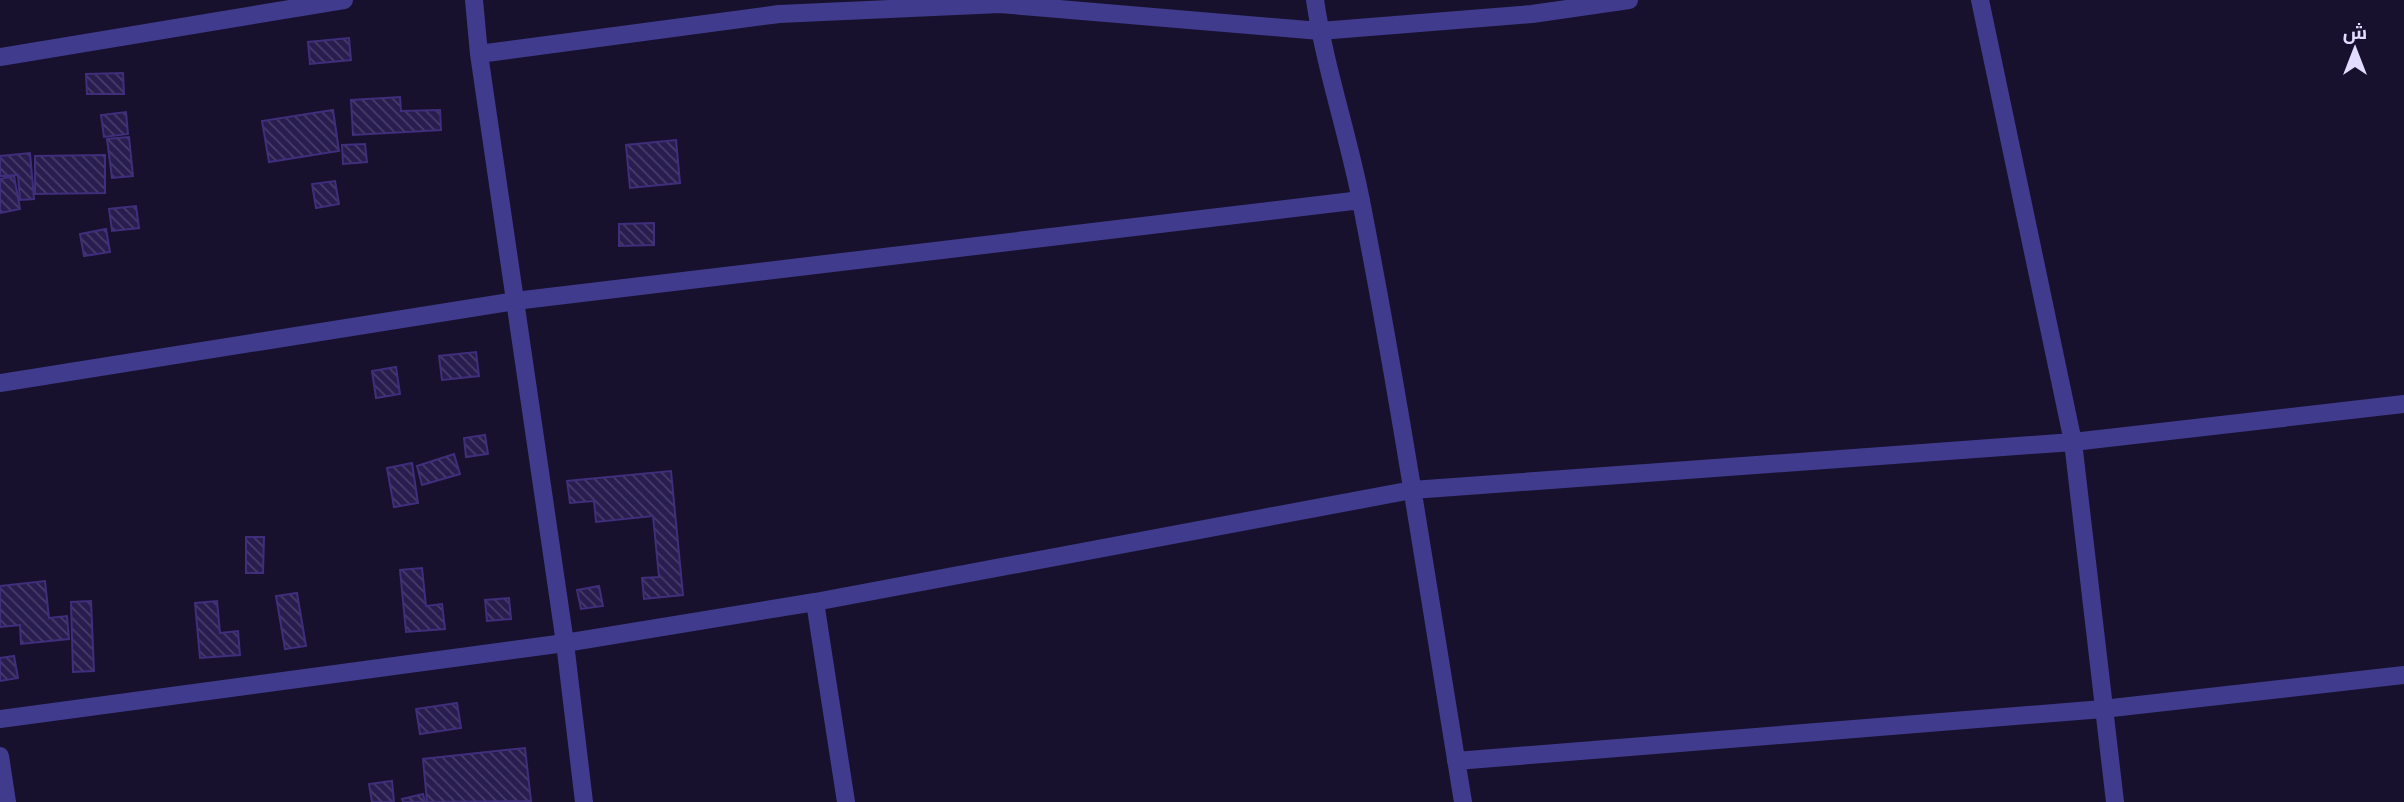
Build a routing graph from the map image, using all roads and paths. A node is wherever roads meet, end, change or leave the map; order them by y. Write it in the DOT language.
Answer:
graph roads {
  1 [pos="344,0"];
  2 [pos="474,0"];
  3 [pos="1315,0"];
  4 [pos="1629,0"];
  5 [pos="1980,0"];
  6 [pos="1320,31"];
  7 [pos="479,54"];
  8 [pos="0,57"];
  9 [pos="1361,200"];
  10 [pos="515,301"];
  11 [pos="0,383"];
  12 [pos="2404,404"];
  13 [pos="2073,442"];
  14 [pos="1412,490"];
  15 [pos="815,602"];
  16 [pos="565,643"];
  17 [pos="2404,676"];
  18 [pos="2103,709"];
  19 [pos="0,719"];
  20 [pos="0,756"];
  21 [pos="1456,761"];
  22 [pos="6,802"];
  23 [pos="584,802"];
  24 [pos="846,802"];
  25 [pos="1463,802"];
  26 [pos="2115,802"];
  1 -- 8 [label="street"];
  2 -- 7 [label="street"];
  3 -- 6 [label="street"];
  4 -- 6 [label="street"];
  5 -- 13 [label="street"];
  6 -- 7 [label="street"];
  6 -- 9 [label="street"];
  7 -- 10 [label="street"];
  9 -- 10 [label="street"];
  9 -- 14 [label="street"];
  10 -- 11 [label="street"];
  10 -- 16 [label="street"];
  12 -- 13 [label="street"];
  13 -- 14 [label="street"];
  13 -- 18 [label="street"];
  14 -- 15 [label="street"];
  14 -- 21 [label="street"];
  15 -- 16 [label="street"];
  15 -- 24 [label="street"];
  16 -- 19 [label="street"];
  16 -- 23 [label="street"];
  17 -- 18 [label="street"];
  18 -- 21 [label="street"];
  18 -- 26 [label="street"];
  20 -- 22 [label="street"];
  21 -- 25 [label="street"];
}
